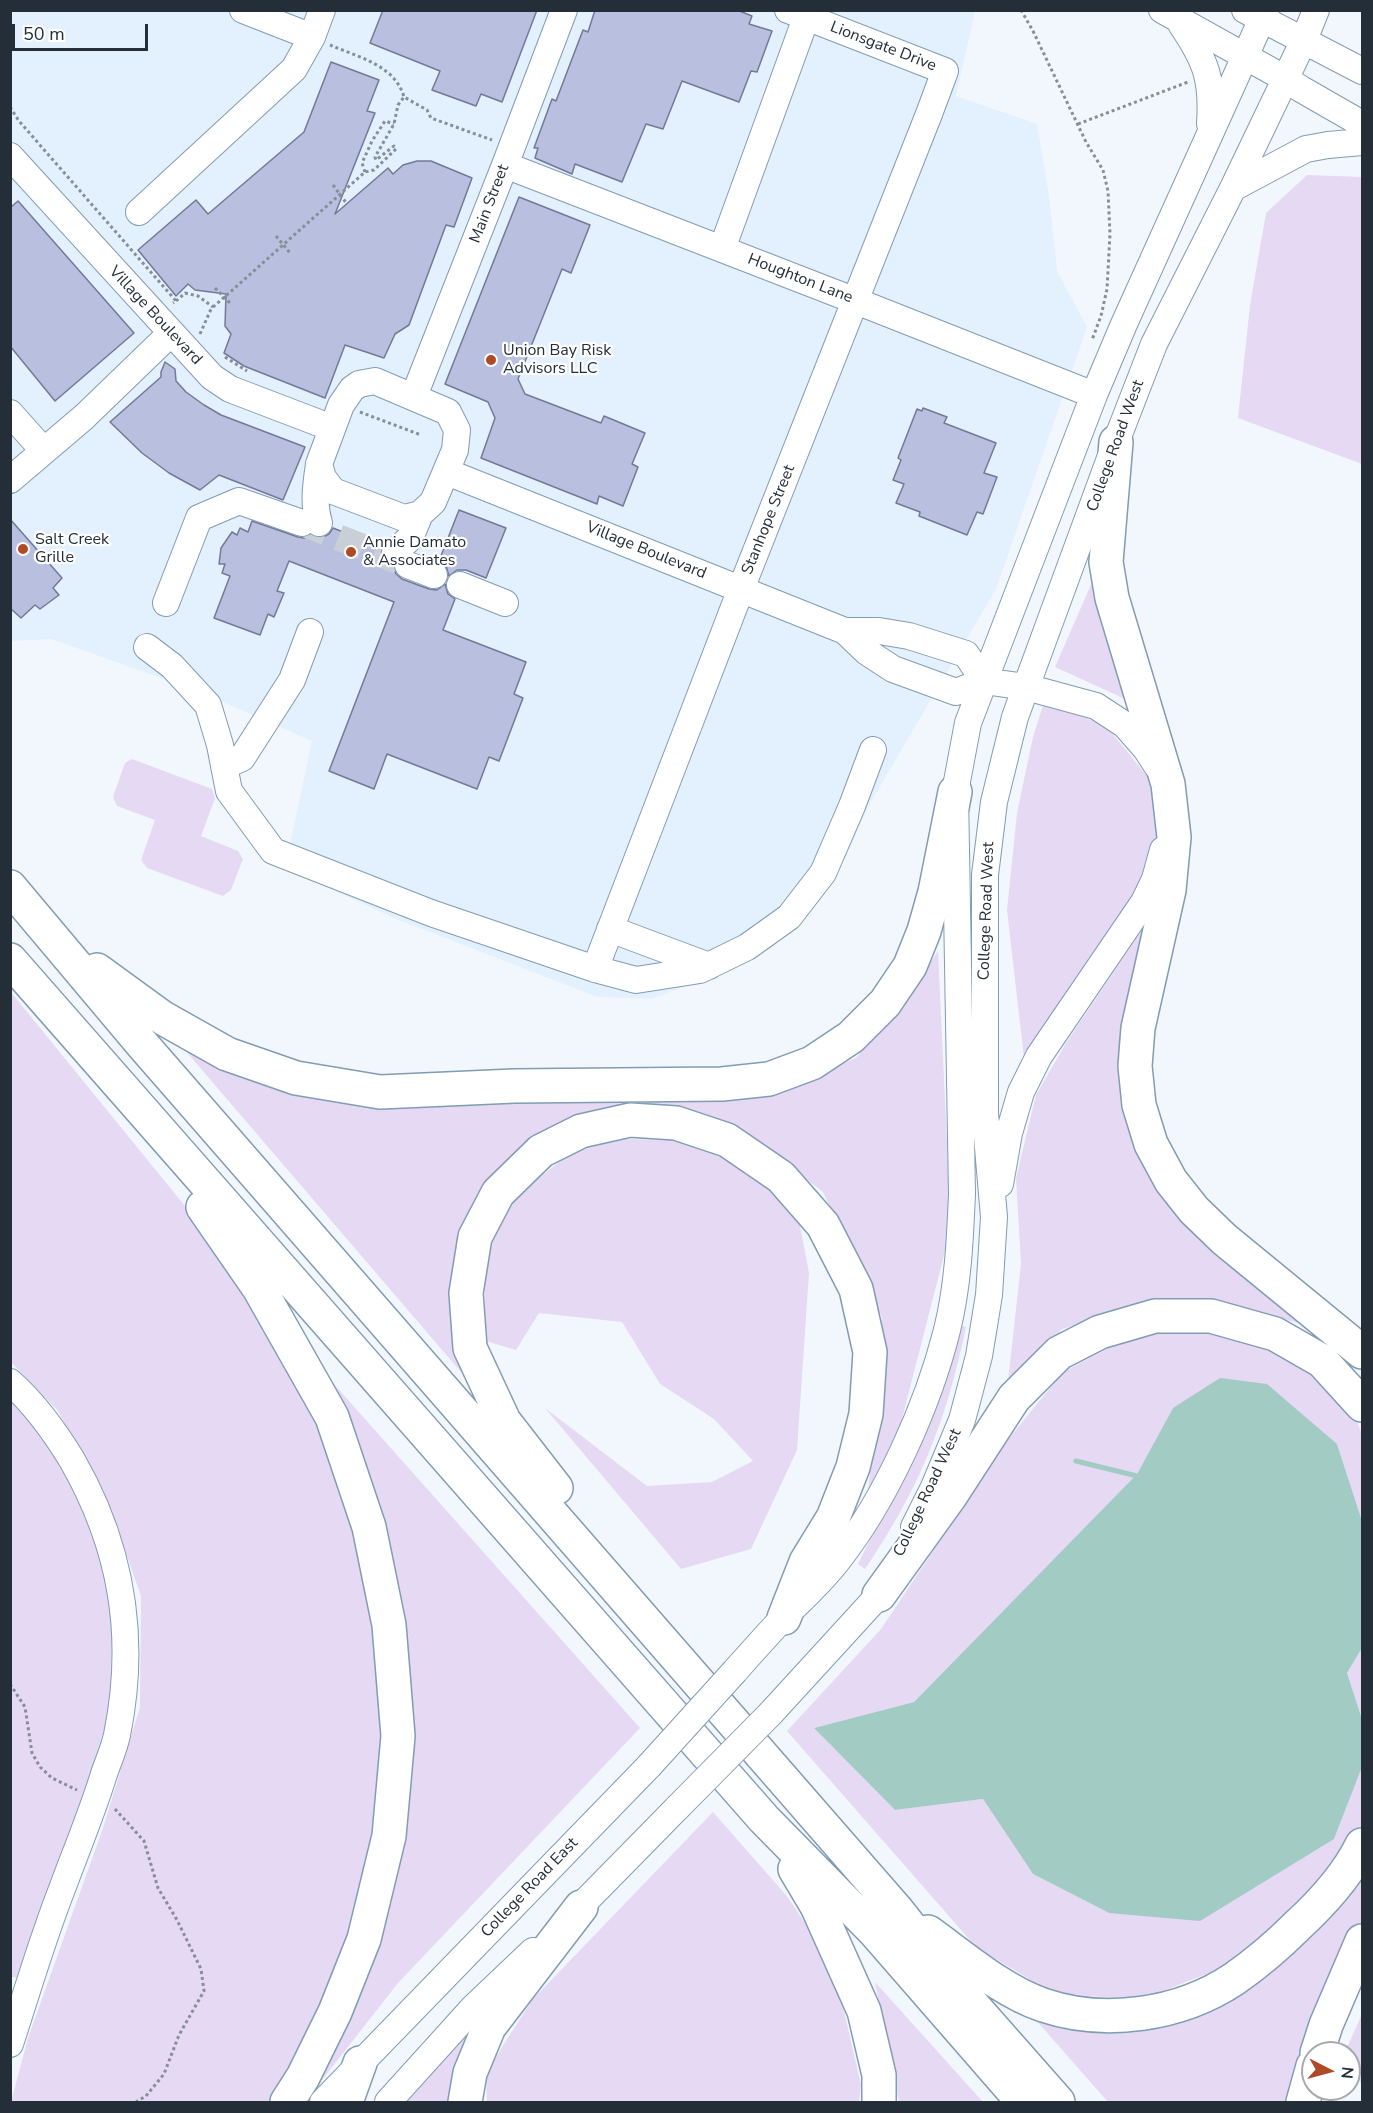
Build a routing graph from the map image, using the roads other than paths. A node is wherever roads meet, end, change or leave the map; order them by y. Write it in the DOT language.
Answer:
graph roads {
  1 [pos="243,10"];
  2 [pos="322,10"];
  3 [pos="564,10"];
  4 [pos="1316,10"];
  5 [pos="1258,13"];
  6 [pos="797,14"];
  7 [pos="1170,15"];
  8 [pos="317,40"];
  9 [pos="1304,40"];
  10 [pos="1245,56"];
  11 [pos="1362,70"];
  12 [pos="945,71"];
  13 [pos="1284,78"];
  14 [pos="1362,124"];
  15 [pos="1210,132"];
  16 [pos="1362,142"];
  17 [pos="10,156"];
  18 [pos="508,156"];
  19 [pos="1233,188"];
  20 [pos="139,212"];
  21 [pos="722,249"];
  22 [pos="856,301"];
  23 [pos="170,334"];
  24 [pos="1094,395"];
  25 [pos="414,396"];
  26 [pos="10,413"];
  27 [pos="337,416"];
  28 [pos="1116,442"];
  29 [pos="44,451"];
  30 [pos="318,464"];
  31 [pos="447,472"];
  32 [pos="10,480"];
  33 [pos="420,514"];
  34 [pos="413,565"];
  35 [pos="460,585"];
  36 [pos="741,589"];
  37 [pos="166,603"];
  38 [pos="505,603"];
  39 [pos="845,631"];
  40 [pos="310,632"];
  41 [pos="147,647"];
  42 [pos="984,681"];
  43 [pos="1026,687"];
  44 [pos="873,750"];
  45 [pos="224,766"];
  46 [pos="1168,784"];
  47 [pos="956,792"];
  48 [pos="10,887"];
  49 [pos="610,929"];
  50 [pos="56,940"];
  51 [pos="10,960"];
  52 [pos="709,966"];
  53 [pos="595,969"];
  54 [pos="118,1084"];
  55 [pos="994,1217"];
  56 [pos="1362,1352"];
  57 [pos="10,1382"];
  58 [pos="1362,1405"];
  59 [pos="614,1586"];
  60 [pos="879,1595"];
  61 [pos="784,1618"];
  62 [pos="735,1671"];
  63 [pos="764,1819"];
  64 [pos="1362,1845"];
  65 [pos="581,1906"];
  66 [pos="896,1909"];
  67 [pos="1362,1941"];
  68 [pos="1321,2041"];
  69 [pos="10,2044"];
  70 [pos="360,2063"];
  71 [pos="287,2103"];
  72 [pos="323,2103"];
  73 [pos="346,2103"];
  74 [pos="388,2103"];
  75 [pos="465,2103"];
  76 [pos="879,2103"];
  77 [pos="1023,2103"];
  78 [pos="1058,2103"];
  1 -- 8 [label="street"];
  2 -- 8 [label="street"];
  3 -- 18 [label="street, Main Street"];
  4 -- 9 [label="street, College Road West"];
  5 -- 9 [label="street"];
  5 -- 10 [label="street, College Road West"];
  6 -- 12 [label="street, Lionsgate Drive"];
  6 -- 21 [label="street"];
  7 -- 10 [label="street"];
  7 -- 15 [label="street"];
  8 -- 20 [label="street"];
  9 -- 11 [label="street"];
  9 -- 13 [label="street, College Road West"];
  10 -- 13 [label="street"];
  10 -- 15 [label="street, College Road West"];
  12 -- 22 [label="street, Stanhope Street"];
  13 -- 14 [label="street"];
  13 -- 19 [label="street, College Road West"];
  15 -- 24 [label="street, College Road West"];
  16 -- 19 [label="street"];
  17 -- 23 [label="street, Village Boulevard"];
  18 -- 21 [label="street, Houghton Lane"];
  18 -- 25 [label="street, Main Street"];
  19 -- 28 [label="street, College Road West"];
  21 -- 22 [label="street, Houghton Lane"];
  22 -- 24 [label="street, Houghton Lane"];
  22 -- 36 [label="street, Stanhope Street"];
  23 -- 27 [label="street, Village Boulevard"];
  23 -- 29 [label="street"];
  24 -- 42 [label="street, College Road West"];
  25 -- 27 [label="street"];
  25 -- 31 [label="street"];
  26 -- 29 [label="street"];
  27 -- 30 [label="street"];
  28 -- 43 [label="street, College Road West"];
  28 -- 46 [label="highway"];
  29 -- 32 [label="street"];
  30 -- 33 [label="street"];
  30 -- 37 [label="street"];
  31 -- 33 [label="street"];
  31 -- 36 [label="street, Village Boulevard"];
  33 -- 34 [label="street"];
  35 -- 38 [label="street"];
  36 -- 39 [label="street, Village Boulevard"];
  36 -- 49 [label="street, Stanhope Street"];
  39 -- 42 [label="street, Village Boulevard"];
  39 -- 42 [label="street, Village Boulevard"];
  40 -- 45 [label="street"];
  41 -- 45 [label="street"];
  42 -- 43 [label="street, Village Boulevard"];
  42 -- 47 [label="street, College Road West"];
  43 -- 46 [label="street, Village Boulevard"];
  43 -- 55 [label="street, College Road West"];
  44 -- 52 [label="street"];
  45 -- 53 [label="street"];
  46 -- 55 [label="street"];
  46 -- 56 [label="highway"];
  47 -- 50 [label="highway"];
  47 -- 61 [label="street, College Road West"];
  48 -- 50 [label="highway"];
  49 -- 52 [label="street"];
  49 -- 53 [label="street, Stanhope Street"];
  50 -- 59 [label="highway"];
  51 -- 54 [label="highway"];
  52 -- 53 [label="street"];
  54 -- 63 [label="highway"];
  54 -- 71 [label="highway"];
  55 -- 60 [label="street, College Road West"];
  57 -- 69 [label="street"];
  58 -- 60 [label="highway"];
  59 -- 61 [label="highway"];
  59 -- 66 [label="highway"];
  60 -- 65 [label="street, College Road West, bridge"];
  61 -- 62 [label="street, College Road West"];
  62 -- 70 [label="street, College Road East, bridge"];
  63 -- 76 [label="highway"];
  63 -- 77 [label="highway"];
  64 -- 66 [label="highway"];
  65 -- 74 [label="street"];
  65 -- 75 [label="highway"];
  66 -- 78 [label="highway"];
  67 -- 68 [label="highway"];
  70 -- 72 [label="street, College Road East"];
  70 -- 73 [label="highway"];
}
